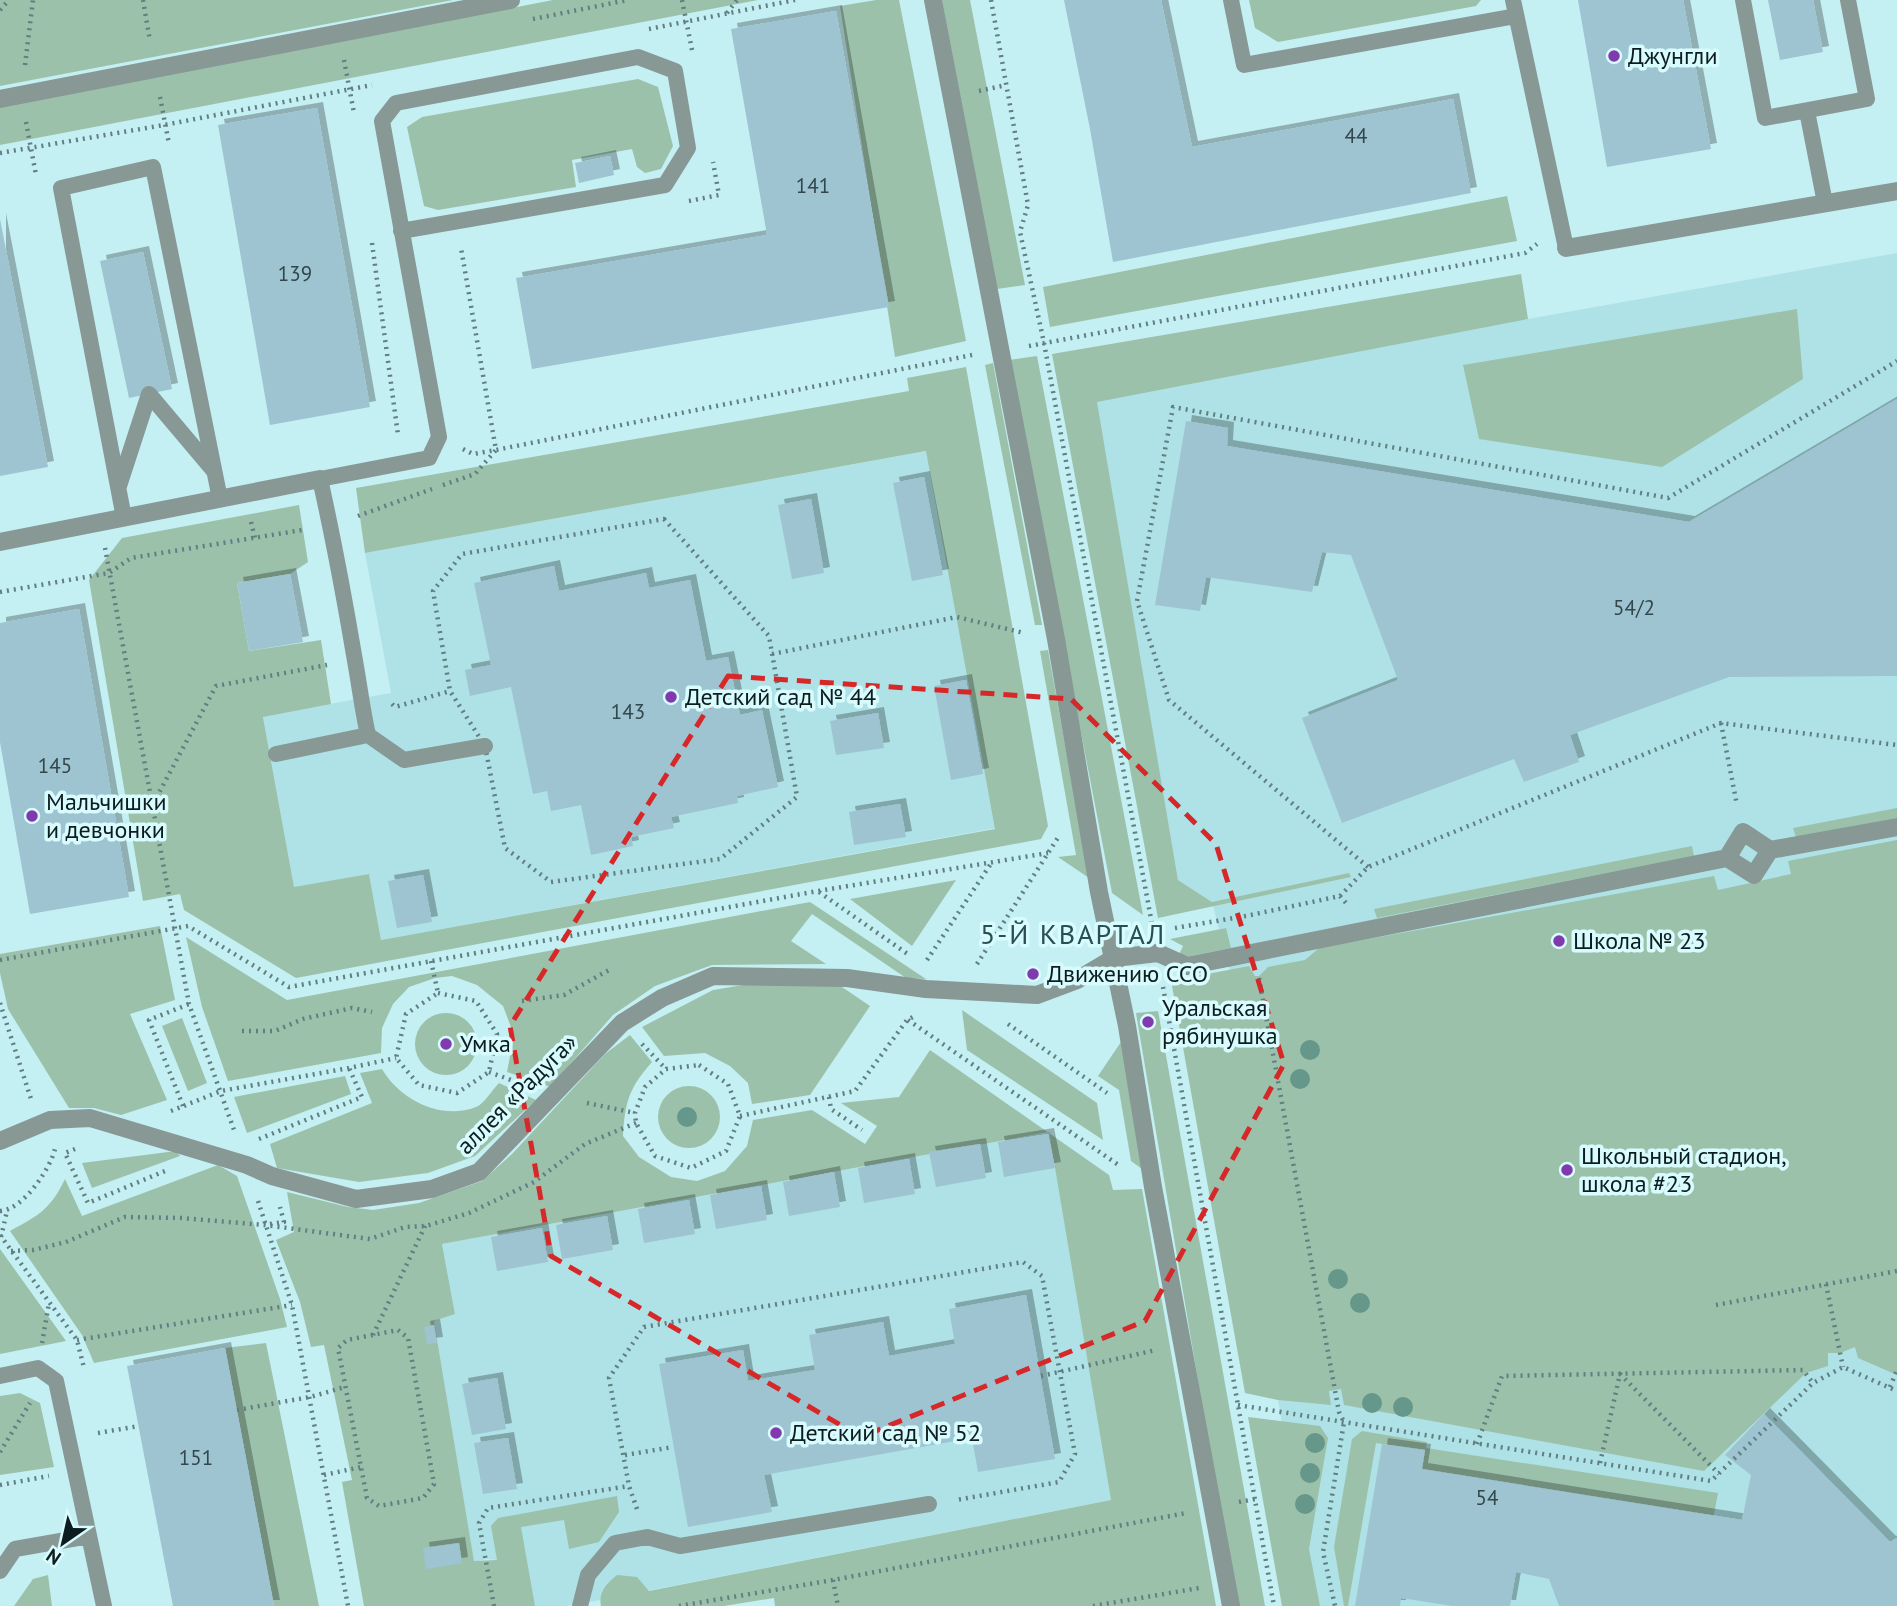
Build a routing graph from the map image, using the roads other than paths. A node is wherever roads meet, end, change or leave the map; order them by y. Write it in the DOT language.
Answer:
graph roads {
  1 [pos="511,0"];
  2 [pos="933,0"];
  3 [pos="1231,0"];
  4 [pos="1743,0"];
  5 [pos="1848,0"];
  6 [pos="1515,8"];
  7 [pos="0,99"];
  8 [pos="1807,111"];
  9 [pos="1897,191"];
  10 [pos="1825,203"];
  11 [pos="401,231"];
  12 [pos="1566,248"];
  13 [pos="215,473"];
  14 [pos="320,479"];
  15 [pos="118,489"];
  16 [pos="220,499"];
  17 [pos="124,518"];
  18 [pos="0,542"];
  19 [pos="368,735"];
  20 [pos="485,746"];
  21 [pos="276,754"];
  22 [pos="1897,827"];
  23 [pos="1770,850"];
  24 [pos="1727,858"];
  25 [pos="1114,958"];
  26 [pos="0,1141"];
  27 [pos="0,1376"];
  28 [pos="929,1504"];
  29 [pos="89,1536"];
  30 [pos="0,1571"];
  31 [pos="104,1606"];
  32 [pos="580,1606"];
  33 [pos="1231,1606"];
  1 -- 7 [label="street"];
  2 -- 25 [label="street"];
  3 -- 6 [label="lane"];
  4 -- 8 [label="lane"];
  5 -- 8 [label="lane"];
  6 -- 12 [label="lane"];
  8 -- 10 [label="lane"];
  9 -- 10 [label="street"];
  10 -- 12 [label="street"];
  11 -- 11 [label="lane"];
  11 -- 14 [label="lane"];
  13 -- 15 [label="lane"];
  13 -- 15 [label="lane"];
  13 -- 16 [label="lane"];
  14 -- 16 [label="street"];
  14 -- 19 [label="lane"];
  15 -- 17 [label="lane"];
  16 -- 17 [label="street"];
  17 -- 18 [label="street"];
  19 -- 20 [label="lane"];
  19 -- 21 [label="lane"];
  22 -- 23 [label="street"];
  23 -- 24 [label="street"];
  23 -- 24 [label="street"];
  24 -- 25 [label="street"];
  25 -- 26 [label="street, аллея «Радуга»"];
  25 -- 33 [label="street"];
  27 -- 29 [label="lane"];
  28 -- 32 [label="lane"];
  29 -- 30 [label="lane"];
  29 -- 31 [label="lane"];
}
